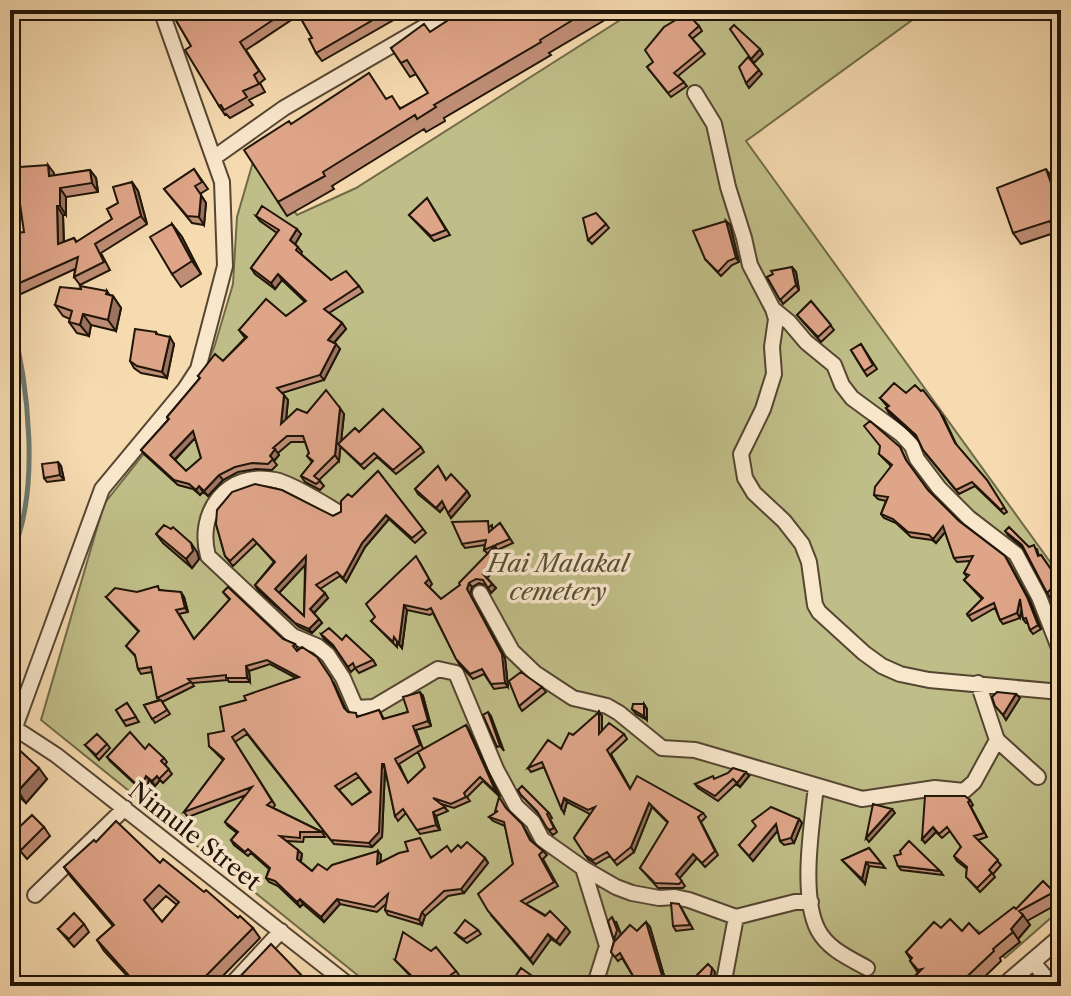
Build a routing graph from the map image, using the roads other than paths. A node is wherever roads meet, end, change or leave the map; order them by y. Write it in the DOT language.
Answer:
graph roads {
  1 [pos="161,10"];
  2 [pos="453,10"];
  3 [pos="695,93"];
  4 [pos="215,157"];
  5 [pos="773,309"];
  6 [pos="336,511"];
  7 [pos="480,593"];
  8 [pos="1061,653"];
  9 [pos="978,683"];
  10 [pos="1061,692"];
  11 [pos="12,726"];
  12 [pos="997,740"];
  13 [pos="1038,777"];
  14 [pos="816,786"];
  15 [pos="125,808"];
  16 [pos="583,868"];
  17 [pos="35,895"];
  18 [pos="811,902"];
  19 [pos="736,917"];
  20 [pos="281,931"];
  21 [pos="1061,937"];
  22 [pos="1032,961"];
  23 [pos="867,968"];
  24 [pos="595,984"];
  25 [pos="230,986"];
  26 [pos="350,986"];
  27 [pos="723,986"];
  28 [pos="1004,986"];
  29 [pos="1053,986"];
  1 -- 4 [label="street"];
  2 -- 4 [label="street"];
  3 -- 5 [label="street"];
  4 -- 11 [label="street"];
  5 -- 8 [label="street"];
  5 -- 9 [label="street"];
  6 -- 16 [label="street"];
  7 -- 14 [label="street"];
  9 -- 10 [label="street"];
  9 -- 12 [label="street"];
  11 -- 15 [label="street, Nimule Street"];
  12 -- 13 [label="street"];
  12 -- 14 [label="street"];
  14 -- 18 [label="street"];
  15 -- 17 [label="street"];
  15 -- 20 [label="street, Nimule Street"];
  16 -- 19 [label="street"];
  16 -- 24 [label="street"];
  18 -- 19 [label="street"];
  18 -- 23 [label="street"];
  19 -- 27 [label="street"];
  20 -- 25 [label="street"];
  20 -- 26 [label="street, Nimule Street"];
  21 -- 22 [label="street"];
  22 -- 28 [label="street"];
  22 -- 29 [label="street"];
}
